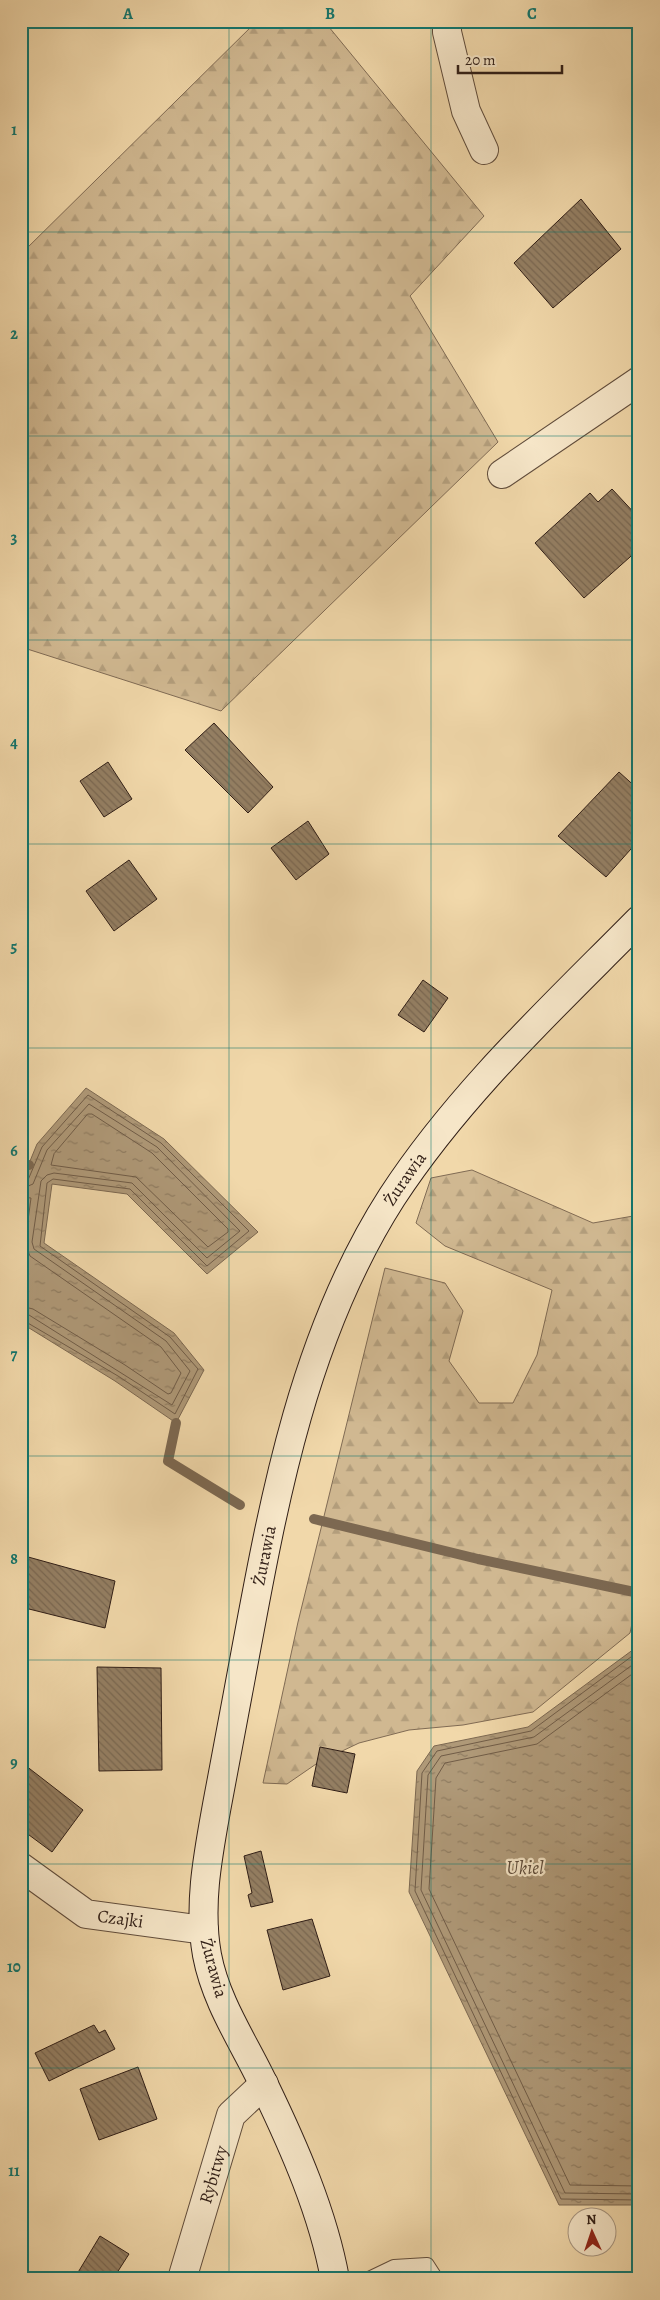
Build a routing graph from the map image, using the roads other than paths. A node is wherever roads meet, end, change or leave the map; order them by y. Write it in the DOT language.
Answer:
graph roads {
  1 [pos="447,21"];
  2 [pos="484,150"];
  3 [pos="639,381"];
  4 [pos="502,474"];
  5 [pos="639,920"];
  6 [pos="21,1867"];
  7 [pos="204,1930"];
  8 [pos="264,2084"];
  9 [pos="182,2279"];
  10 [pos="335,2279"];
  11 [pos="369,2279"];
  12 [pos="436,2279"];
  1 -- 2 [label="street"];
  3 -- 4 [label="street"];
  5 -- 7 [label="street, Żurawia"];
  6 -- 7 [label="street, Czajki"];
  7 -- 8 [label="street, Żurawia"];
  8 -- 9 [label="street, Rybitwy"];
  8 -- 10 [label="street, Żurawia"];
  11 -- 12 [label="lane"];
}
